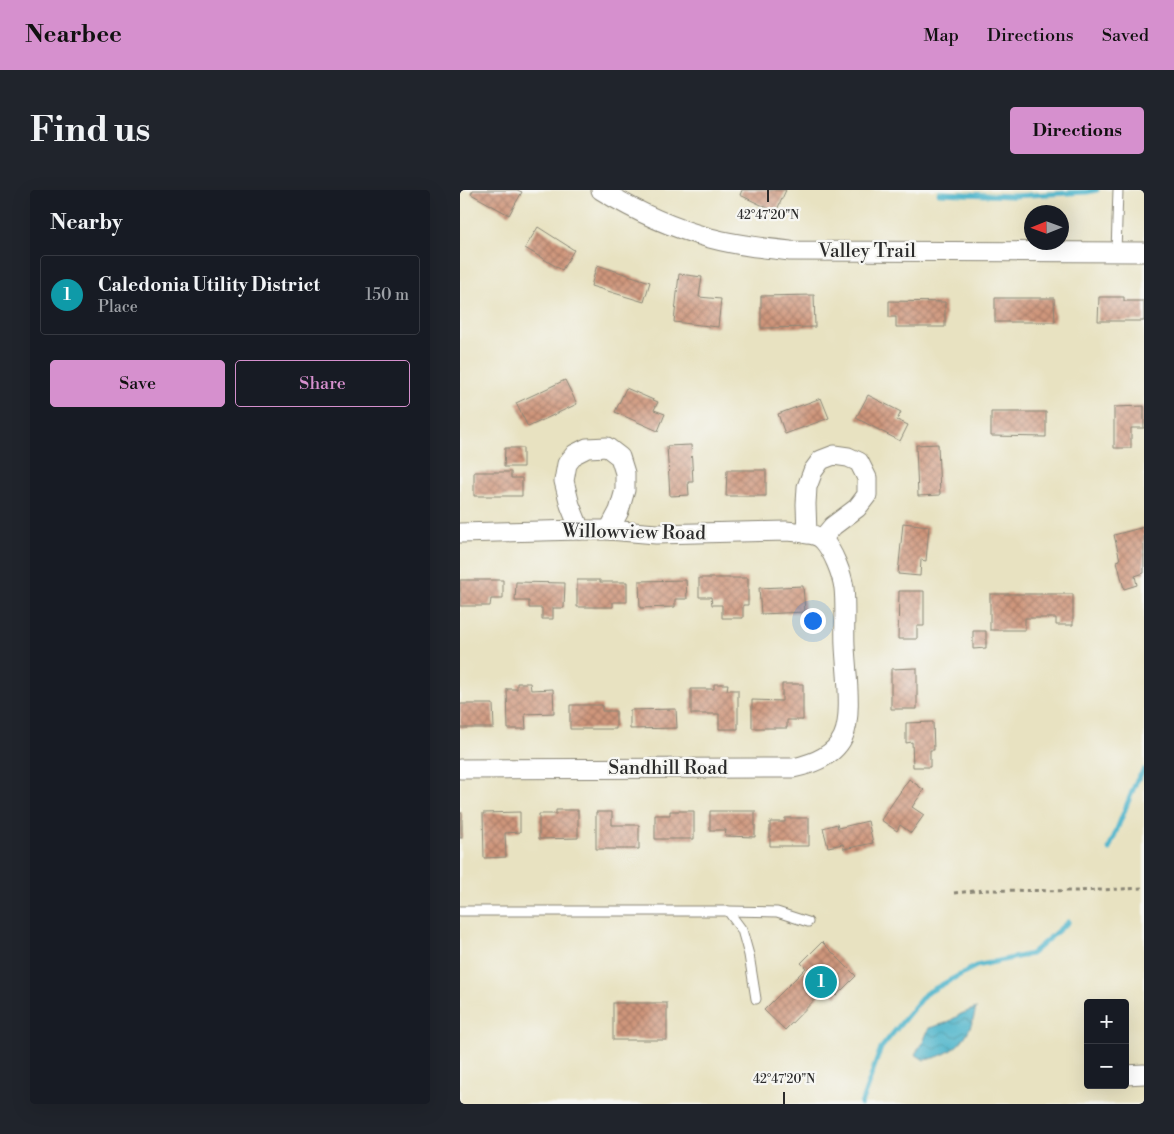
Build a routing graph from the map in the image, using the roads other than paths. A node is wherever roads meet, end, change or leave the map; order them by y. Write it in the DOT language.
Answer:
graph roads {
  1 [pos="601,190"];
  2 [pos="1118,190"];
  3 [pos="1116,252"];
  4 [pos="1144,252"];
  5 [pos="580,530"];
  6 [pos="609,530"];
  7 [pos="460,533"];
  8 [pos="848,716"];
  9 [pos="460,769"];
  10 [pos="460,911"];
  11 [pos="728,911"];
  12 [pos="808,922"];
  13 [pos="756,999"];
  14 [pos="1144,1074"];
  15 [pos="1129,1075"];
  1 -- 3 [label="street, Valley Trail"];
  2 -- 3 [label="lane"];
  3 -- 4 [label="street, Valley Trail"];
  5 -- 6 [label="street, Willowview Road"];
  5 -- 6 [label="street"];
  5 -- 7 [label="street, Willowview Road"];
  6 -- 8 [label="street, Willowview Road"];
  8 -- 9 [label="street, Sandhill Road"];
  10 -- 11 [label="lane"];
  11 -- 12 [label="lane"];
  11 -- 13 [label="lane"];
  14 -- 15 [label="street"];
}
